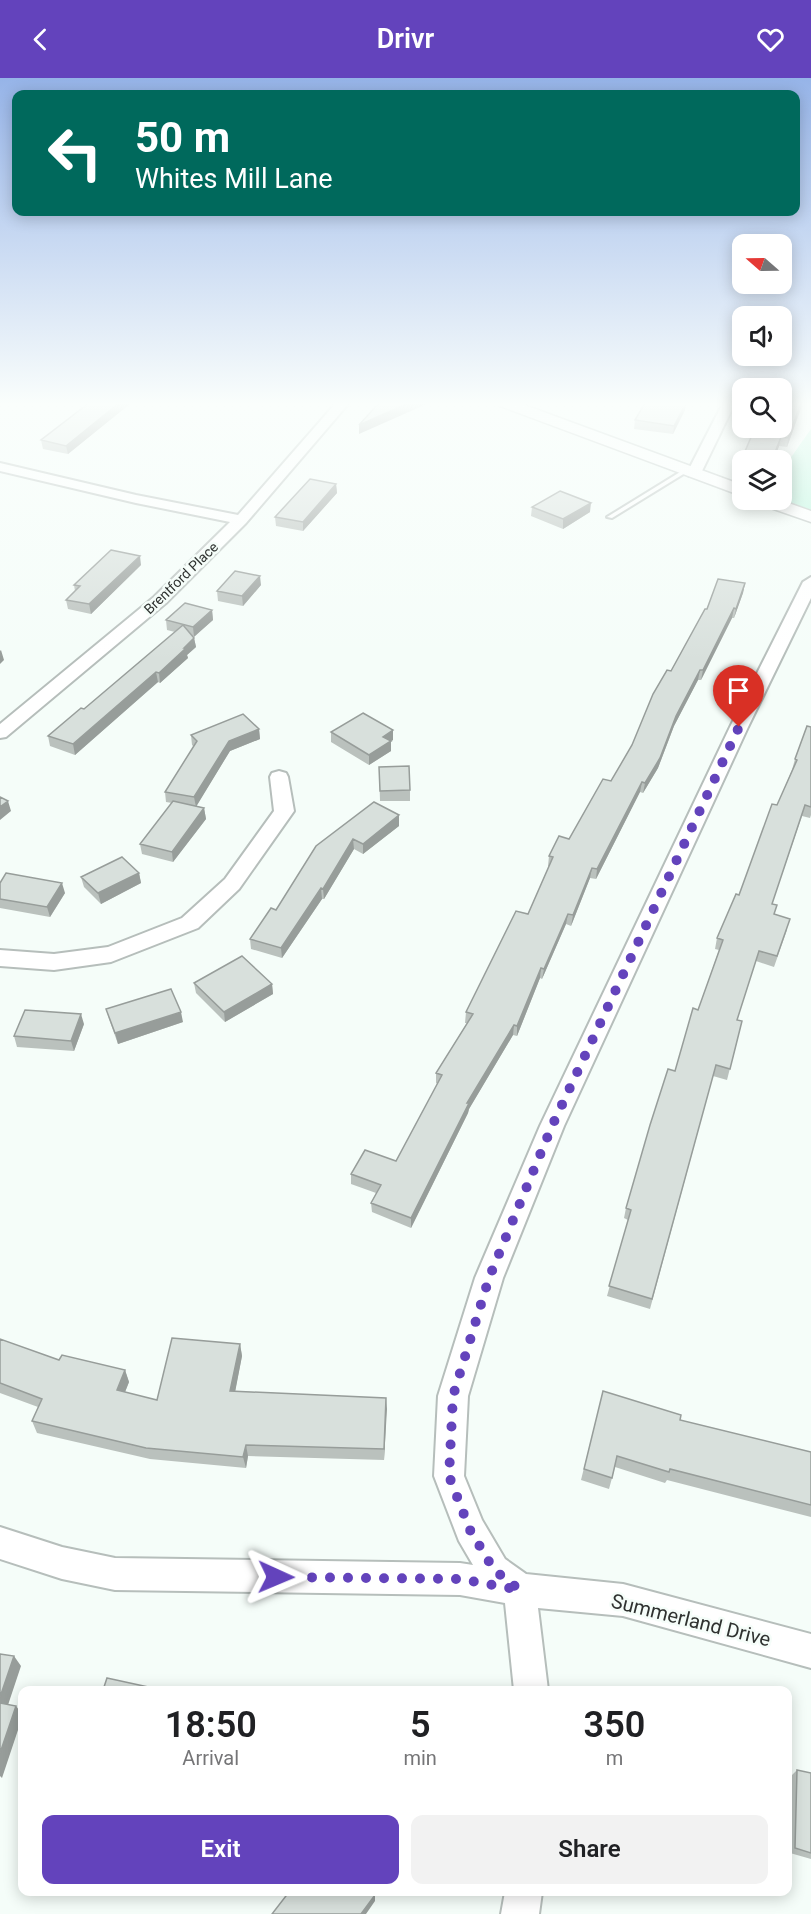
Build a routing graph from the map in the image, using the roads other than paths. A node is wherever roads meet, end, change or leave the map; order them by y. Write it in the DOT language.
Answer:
graph roads {
  1 [pos="93,489"];
  2 [pos="268,489"];
  3 [pos="659,489"];
  4 [pos="792,510"];
  5 [pos="610,517"];
  6 [pos="811,517"];
  7 [pos="241,520"];
  8 [pos="811,582"];
  9 [pos="0,733"];
  10 [pos="279,777"];
  11 [pos="0,958"];
  12 [pos="0,1543"];
  13 [pos="520,1590"];
  14 [pos="811,1651"];
  15 [pos="531,1686"];
  16 [pos="523,1896"];
  17 [pos="520,1914"];
  1 -- 7 [label="street"];
  2 -- 7 [label="street, Brentford Place"];
  3 -- 5 [label="lane"];
  4 -- 6 [label="street"];
  7 -- 9 [label="street, Brentford Place"];
  8 -- 13 [label="street"];
  10 -- 11 [label="street"];
  12 -- 13 [label="street, Summerland Drive"];
  13 -- 14 [label="street, Summerland Drive"];
  13 -- 15 [label="street"];
  16 -- 17 [label="street"];
}
